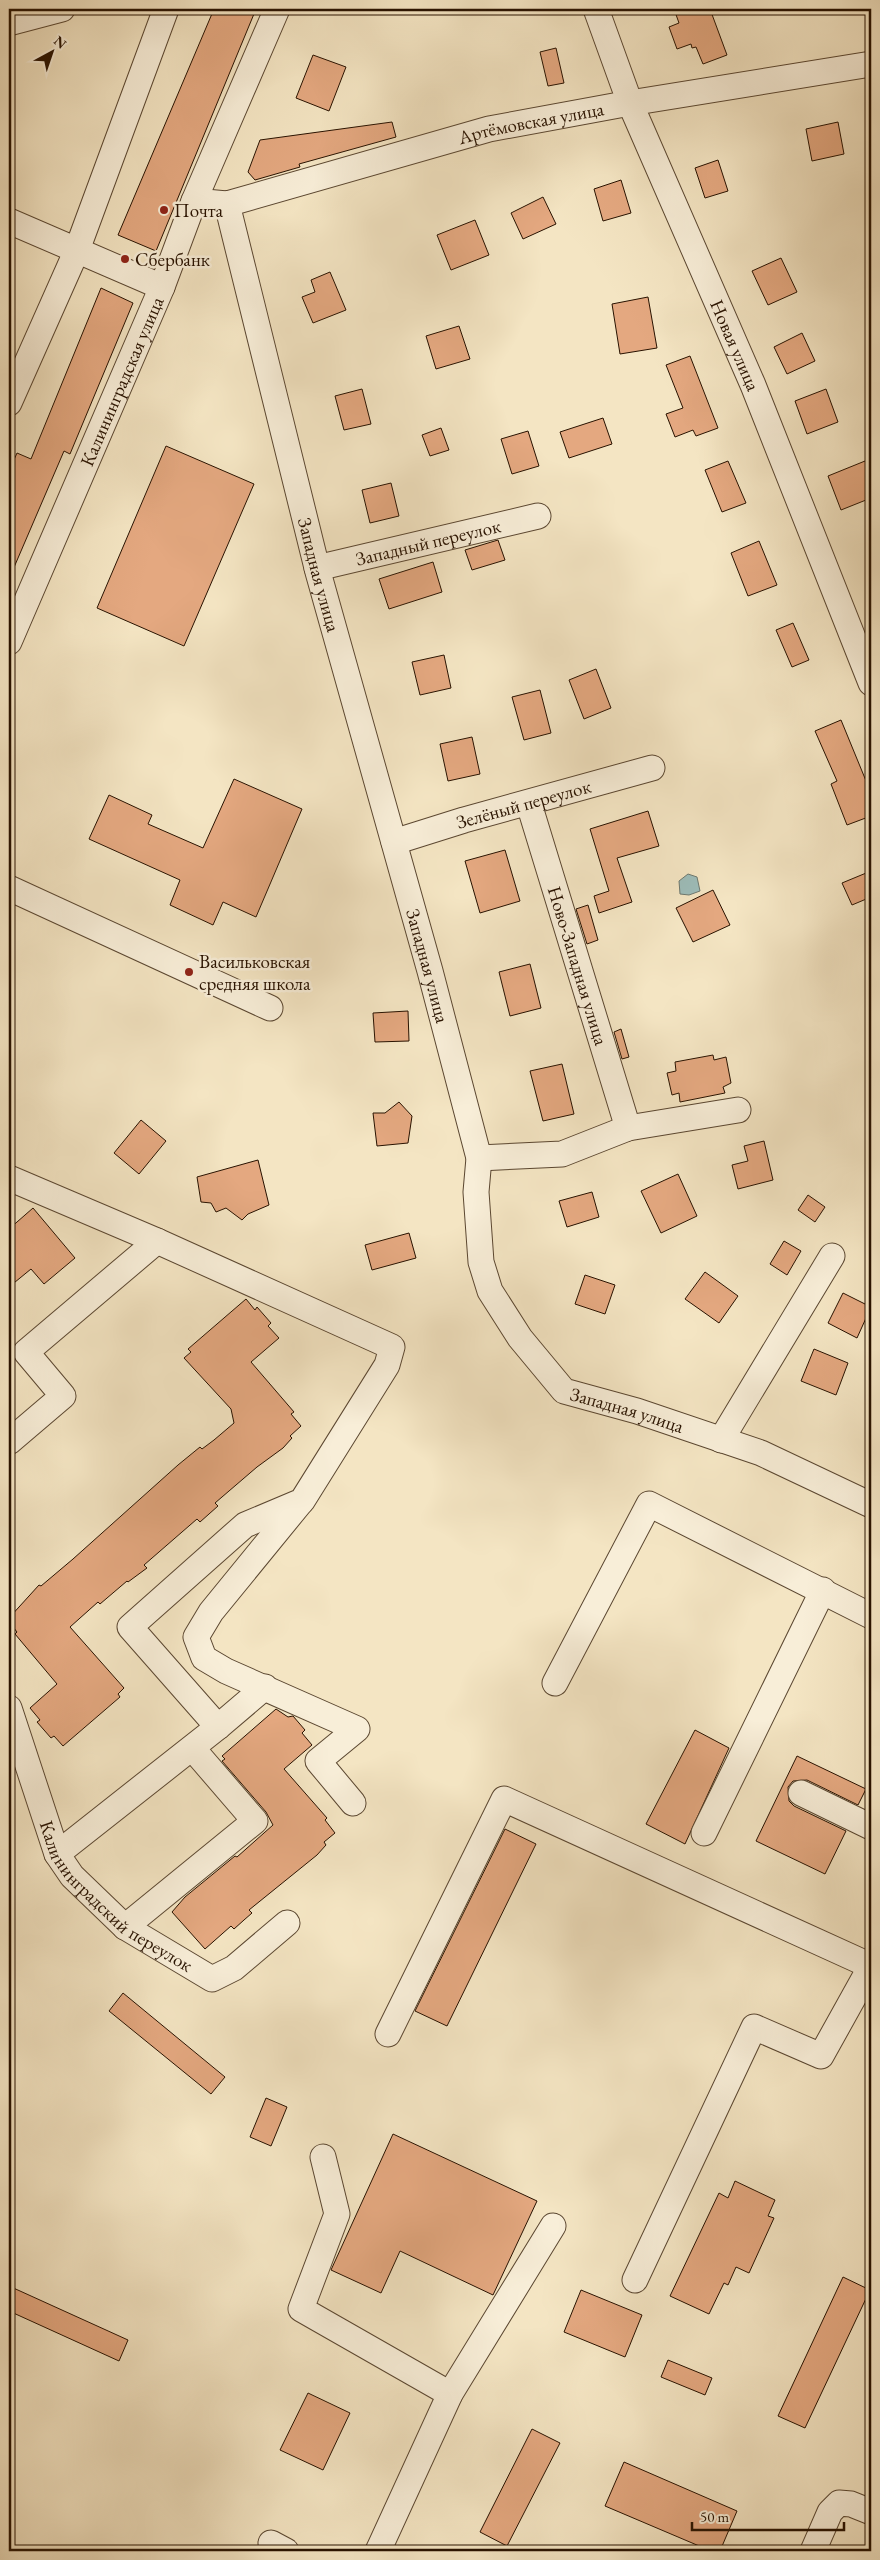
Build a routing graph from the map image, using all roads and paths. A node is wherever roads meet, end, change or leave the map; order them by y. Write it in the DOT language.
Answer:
graph roads {
  1 [pos="62,9"];
  2 [pos="166,9"];
  3 [pos="278,9"];
  4 [pos="596,9"];
  5 [pos="9,23"];
  6 [pos="871,64"];
  7 [pos="630,102"];
  8 [pos="194,201"];
  9 [pos="227,204"];
  10 [pos="9,220"];
  11 [pos="76,250"];
  12 [pos="162,287"];
  13 [pos="9,403"];
  14 [pos="538,516"];
  15 [pos="317,568"];
  16 [pos="9,642"];
  17 [pos="871,683"];
  18 [pos="652,768"];
  19 [pos="529,804"];
  20 [pos="394,842"];
  21 [pos="9,888"];
  22 [pos="270,1008"];
  23 [pos="738,1110"];
  24 [pos="628,1128"];
  25 [pos="479,1158"];
  26 [pos="9,1178"];
  27 [pos="157,1241"];
  28 [pos="832,1256"];
  29 [pos="721,1440"];
  30 [pos="9,1442"];
  31 [pos="302,1501"];
  32 [pos="871,1505"];
  33 [pos="823,1590"];
  34 [pos="871,1616"];
  35 [pos="555,1683"];
  36 [pos="265,1687"];
  37 [pos="9,1708"];
  38 [pos="218,1727"];
  39 [pos="193,1749"];
  40 [pos="802,1793"];
  41 [pos="353,1803"];
  42 [pos="871,1827"];
  43 [pos="704,1833"];
  44 [pos="57,1854"];
  45 [pos="286,1923"];
  46 [pos="125,1928"];
  47 [pos="871,1966"];
  48 [pos="388,2034"];
  49 [pos="323,2156"];
  50 [pos="553,2226"];
  51 [pos="635,2280"];
  52 [pos="450,2394"];
  53 [pos="871,2512"];
  54 [pos="378,2551"];
  55 [pos="813,2551"];
  1 -- 5 [label="street"];
  2 -- 11 [label="street"];
  3 -- 8 [label="street, Калининградская улица"];
  4 -- 7 [label="street, Новая улица"];
  6 -- 7 [label="street, Артёмовская улица"];
  7 -- 9 [label="street, Артёмовская улица"];
  7 -- 17 [label="street, Новая улица"];
  8 -- 9 [label="street, Артёмовская улица"];
  8 -- 12 [label="street, Калининградская улица"];
  9 -- 15 [label="street, Западная улица"];
  10 -- 11 [label="street"];
  11 -- 12 [label="street"];
  11 -- 13 [label="street"];
  12 -- 16 [label="street, Калининградская улица"];
  14 -- 15 [label="street, Западный переулок"];
  15 -- 20 [label="street, Западная улица"];
  18 -- 19 [label="street, Зелёный переулок"];
  19 -- 20 [label="street, Зелёный переулок"];
  19 -- 24 [label="street, Ново-Западная улица"];
  20 -- 25 [label="street, Западная улица"];
  21 -- 22 [label="street"];
  23 -- 24 [label="street"];
  24 -- 25 [label="street"];
  25 -- 29 [label="street, Западная улица"];
  26 -- 27 [label="street"];
  27 -- 30 [label="street"];
  27 -- 31 [label="street"];
  28 -- 29 [label="street"];
  29 -- 32 [label="street, Западная улица"];
  31 -- 36 [label="street"];
  31 -- 38 [label="street"];
  33 -- 34 [label="street"];
  33 -- 35 [label="street"];
  33 -- 43 [label="street"];
  36 -- 38 [label="street"];
  36 -- 41 [label="street"];
  37 -- 44 [label="street, Калининградский переулок"];
  38 -- 39 [label="street"];
  39 -- 44 [label="street"];
  39 -- 46 [label="street"];
  40 -- 42 [label="street"];
  44 -- 46 [label="street, Калининградский переулок"];
  45 -- 46 [label="street, Калининградский переулок"];
  47 -- 48 [label="street"];
  47 -- 51 [label="street"];
  49 -- 52 [label="street"];
  50 -- 52 [label="street"];
  52 -- 54 [label="street"];
  53 -- 55 [label="street"];
}
